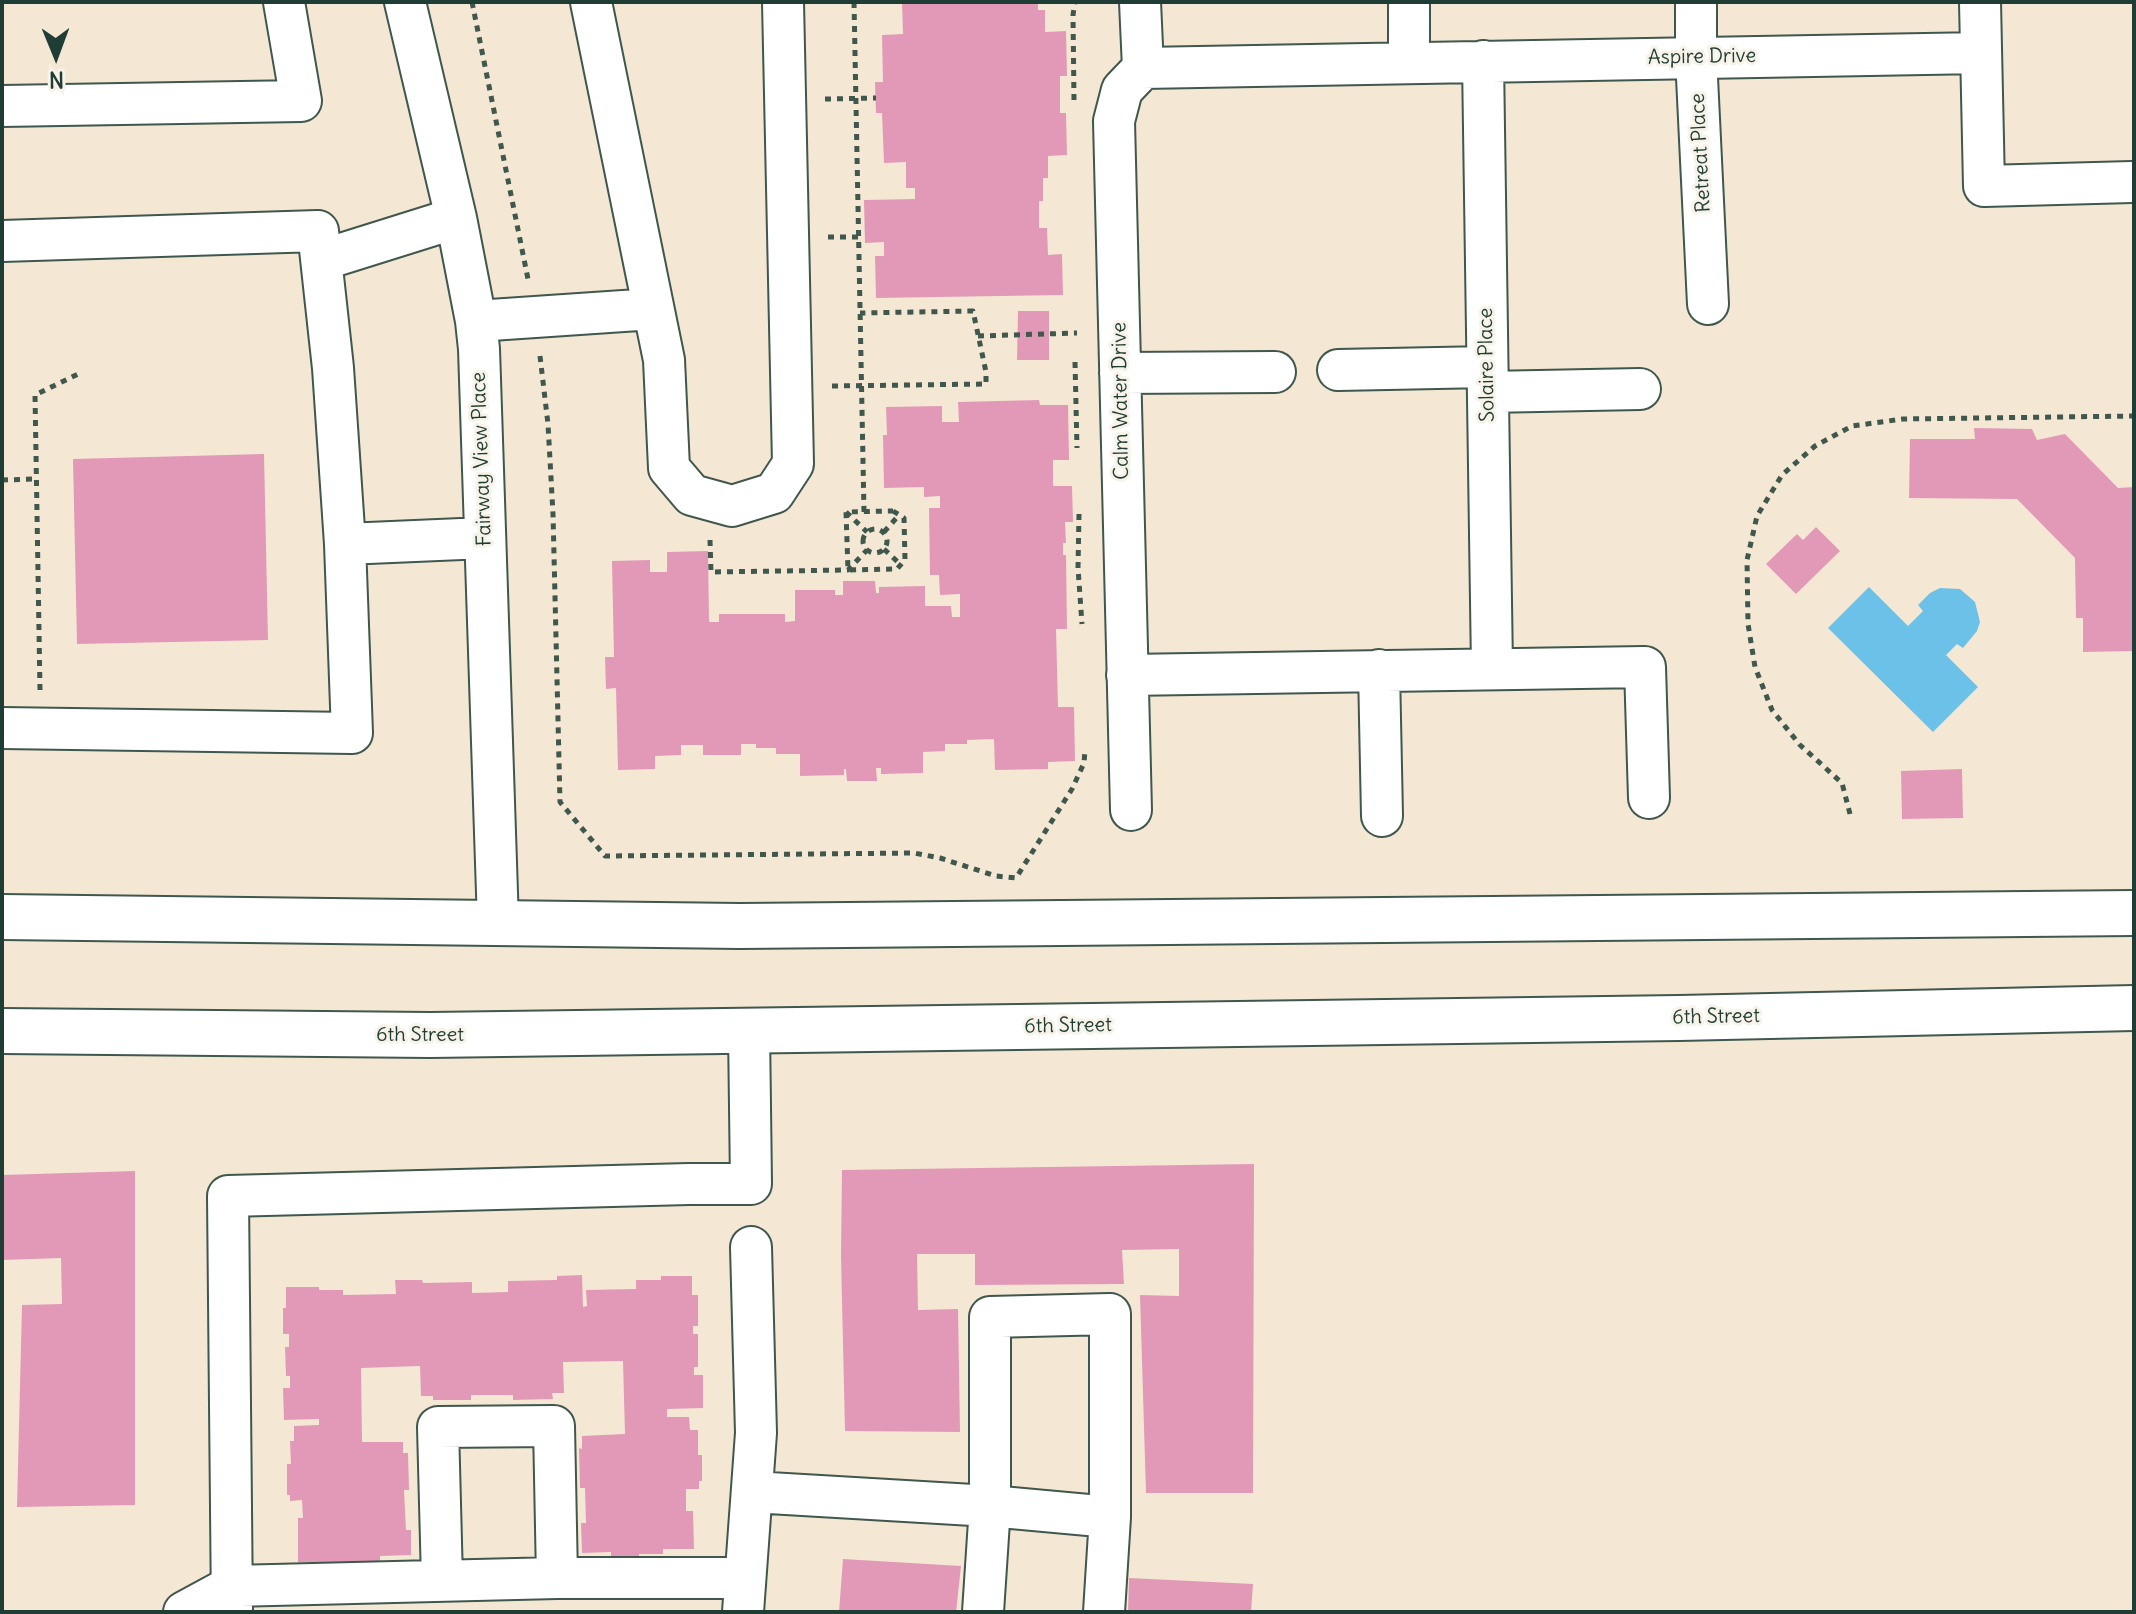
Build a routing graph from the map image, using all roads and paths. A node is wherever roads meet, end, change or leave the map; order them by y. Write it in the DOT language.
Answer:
graph roads {
  1 [pos="284,2"];
  2 [pos="405,2"];
  3 [pos="472,2"];
  4 [pos="591,2"];
  5 [pos="783,2"];
  6 [pos="854,2"];
  7 [pos="1140,2"];
  8 [pos="1409,2"];
  9 [pos="1696,2"];
  10 [pos="1980,2"];
  11 [pos="1981,53"];
  12 [pos="1696,57"];
  13 [pos="1483,61"];
  14 [pos="1409,62"];
  15 [pos="1143,68"];
  16 [pos="876,98"];
  17 [pos="856,99"];
  18 [pos="785,100"];
  19 [pos="2,106"];
  20 [pos="2132,182"];
  21 [pos="456,218"];
  22 [pos="2,241"];
  23 [pos="322,260"];
  24 [pos="1708,304"];
  25 [pos="653,309"];
  26 [pos="860,313"];
  27 [pos="534,317"];
  28 [pos="476,321"];
  29 [pos="1077,333"];
  30 [pos="978,336"];
  31 [pos="1338,370"];
  32 [pos="1275,372"];
  33 [pos="1120,373"];
  34 [pos="78,374"];
  35 [pos="1488,379"];
  36 [pos="861,386"];
  37 [pos="791,387"];
  38 [pos="1640,389"];
  39 [pos="2134,416"];
  40 [pos="36,479"];
  41 [pos="2,480"];
  42 [pos="709,499"];
  43 [pos="846,512"];
  44 [pos="864,512"];
  45 [pos="899,515"];
  46 [pos="867,532"];
  47 [pos="884,532"];
  48 [pos="485,538"];
  49 [pos="345,544"];
  50 [pos="884,549"];
  51 [pos="867,550"];
  52 [pos="901,565"];
  53 [pos="848,570"];
  54 [pos="1492,668"];
  55 [pos="1379,670"];
  56 [pos="1127,675"];
  57 [pos="21,729"];
  58 [pos="1649,798"];
  59 [pos="1131,810"];
  60 [pos="1058,814"];
  61 [pos="1850,814"];
  62 [pos="1382,816"];
  63 [pos="2134,913"];
  64 [pos="2,917"];
  65 [pos="498,923"];
  66 [pos="2134,1008"];
  67 [pos="749,1030"];
  68 [pos="2,1031"];
  69 [pos="751,1247"];
  70 [pos="752,1492"];
  71 [pos="990,1506"];
  72 [pos="1110,1517"];
  73 [pos="557,1578"];
  74 [pos="442,1580"];
  75 [pos="744,1595"];
  76 [pos="232,1599"];
  77 [pos="184,1612"];
  78 [pos="983,1612"];
  79 [pos="1104,1612"];
  1 -- 19 [label="street"];
  2 -- 21 [label="street, Fairway View Place"];
  3 -- 27 [label="path"];
  4 -- 25 [label="street"];
  5 -- 18 [label="street"];
  6 -- 17 [label="path"];
  7 -- 15 [label="street"];
  8 -- 14 [label="street"];
  9 -- 12 [label="street, Retreat Place"];
  10 -- 11 [label="street"];
  11 -- 12 [label="street, Aspire Drive"];
  11 -- 20 [label="street"];
  12 -- 13 [label="street, Aspire Drive"];
  12 -- 24 [label="street, Retreat Place"];
  13 -- 14 [label="street, Aspire Drive"];
  13 -- 35 [label="street, Solaire Place"];
  14 -- 15 [label="street, Aspire Drive"];
  15 -- 33 [label="street, Calm Water Drive"];
  16 -- 17 [label="path"];
  17 -- 18 [label="path"];
  17 -- 26 [label="path"];
  18 -- 37 [label="street"];
  21 -- 23 [label="street"];
  21 -- 28 [label="street, Fairway View Place"];
  22 -- 23 [label="street"];
  23 -- 49 [label="street"];
  25 -- 27 [label="street"];
  25 -- 42 [label="street"];
  26 -- 30 [label="path"];
  26 -- 36 [label="path"];
  27 -- 28 [label="street"];
  27 -- 60 [label="path"];
  28 -- 48 [label="street, Fairway View Place"];
  29 -- 30 [label="path"];
  30 -- 36 [label="path"];
  31 -- 35 [label="street"];
  32 -- 33 [label="street"];
  33 -- 56 [label="street, Calm Water Drive"];
  34 -- 40 [label="path"];
  35 -- 38 [label="street"];
  35 -- 54 [label="street, Solaire Place"];
  36 -- 37 [label="path"];
  36 -- 44 [label="path"];
  37 -- 42 [label="street"];
  39 -- 61 [label="path"];
  40 -- 41 [label="path"];
  40 -- 57 [label="path"];
  42 -- 53 [label="path"];
  43 -- 44 [label="path"];
  43 -- 46 [label="path"];
  43 -- 53 [label="path"];
  44 -- 45 [label="path"];
  45 -- 47 [label="path"];
  45 -- 52 [label="path"];
  46 -- 47 [label="path"];
  46 -- 51 [label="path"];
  47 -- 50 [label="path"];
  48 -- 49 [label="street"];
  48 -- 65 [label="street, Fairway View Place"];
  49 -- 57 [label="street"];
  50 -- 51 [label="path"];
  50 -- 52 [label="path"];
  51 -- 53 [label="path"];
  52 -- 53 [label="path"];
  54 -- 55 [label="street"];
  54 -- 58 [label="street"];
  55 -- 56 [label="street"];
  55 -- 62 [label="street"];
  56 -- 59 [label="street, Calm Water Drive"];
  63 -- 65 [label="main road"];
  64 -- 65 [label="main road"];
  66 -- 67 [label="main road, 6th Street"];
  67 -- 68 [label="main road, 6th Street"];
  67 -- 76 [label="street"];
  69 -- 70 [label="street"];
  70 -- 71 [label="street"];
  70 -- 75 [label="street"];
  71 -- 72 [label="street"];
  71 -- 72 [label="street"];
  71 -- 78 [label="street"];
  72 -- 79 [label="street"];
  73 -- 74 [label="street"];
  73 -- 74 [label="street"];
  73 -- 75 [label="street"];
  74 -- 76 [label="street"];
  76 -- 77 [label="street"];
}
